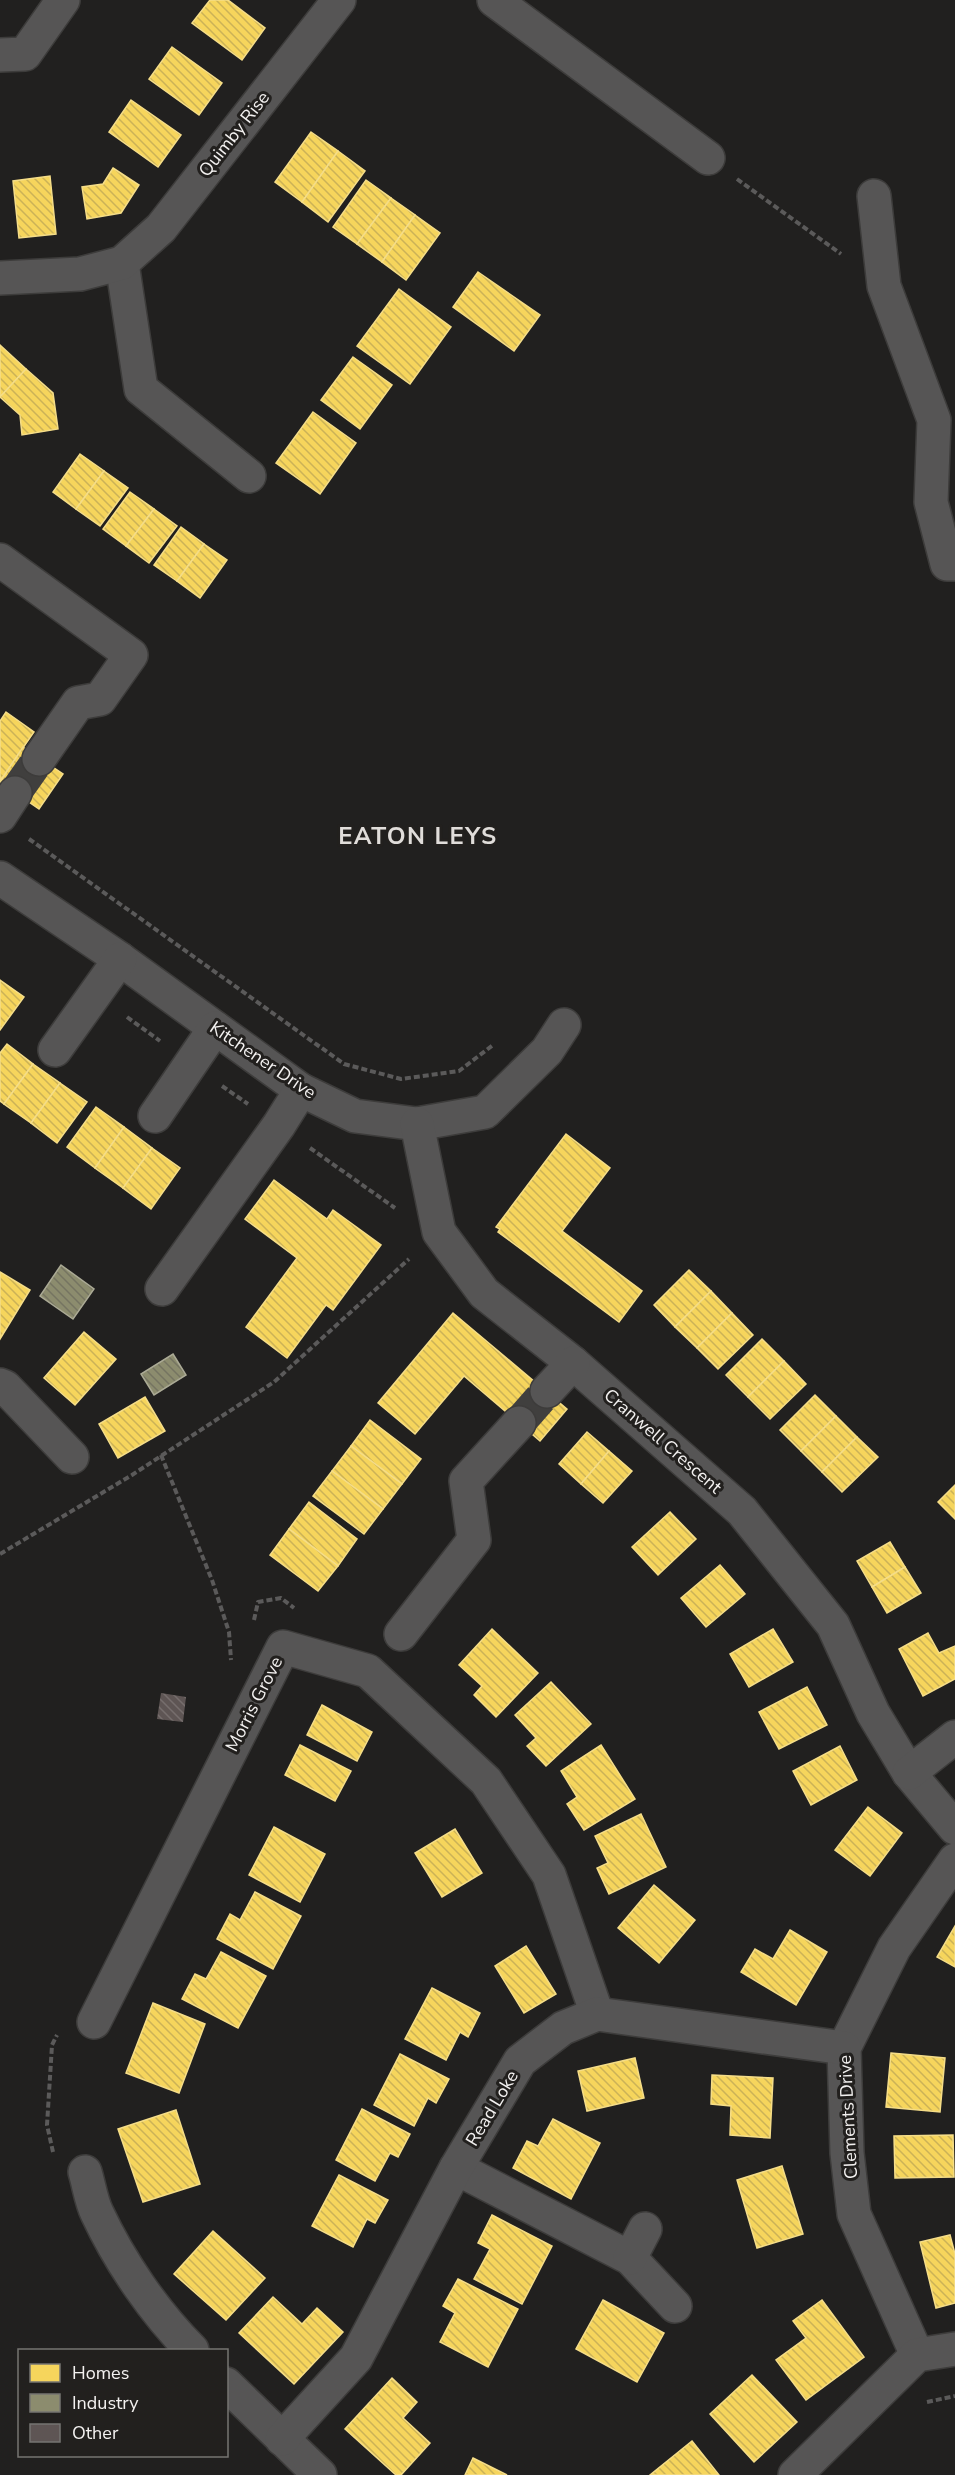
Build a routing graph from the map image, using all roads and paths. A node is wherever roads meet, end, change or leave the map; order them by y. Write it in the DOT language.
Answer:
graph roads {
  1 [pos="63,0"];
  2 [pos="339,0"];
  3 [pos="494,0"];
  4 [pos="0,55"];
  5 [pos="708,158"];
  6 [pos="874,196"];
  7 [pos="122,263"];
  8 [pos="0,278"];
  9 [pos="884,286"];
  10 [pos="249,476"];
  11 [pos="0,560"];
  12 [pos="955,564"];
  13 [pos="39,759"];
  14 [pos="29,838"];
  15 [pos="0,878"];
  16 [pos="120,959"];
  17 [pos="564,1025"];
  18 [pos="214,1028"];
  19 [pos="494,1044"];
  20 [pos="55,1050"];
  21 [pos="301,1090"];
  22 [pos="155,1116"];
  23 [pos="417,1124"];
  24 [pos="439,1232"];
  25 [pos="162,1289"];
  26 [pos="573,1363"];
  27 [pos="0,1385"];
  28 [pos="547,1391"];
  29 [pos="519,1423"];
  30 [pos="72,1457"];
  31 [pos="0,1554"];
  32 [pos="297,1610"];
  33 [pos="253,1623"];
  34 [pos="401,1634"];
  35 [pos="955,1737"];
  36 [pos="909,1773"];
  37 [pos="955,1828"];
  38 [pos="955,1860"];
  39 [pos="597,2014"];
  40 [pos="93,2022"];
  41 [pos="844,2048"];
  42 [pos="456,2168"];
  43 [pos="85,2172"];
  44 [pos="645,2229"];
  45 [pos="630,2258"];
  46 [pos="675,2306"];
  47 [pos="191,2349"];
  48 [pos="955,2349"];
  49 [pos="917,2355"];
  50 [pos="228,2386"];
  51 [pos="282,2439"];
  52 [pos="320,2475"];
  53 [pos="795,2475"];
  1 -- 4 [label="street"];
  2 -- 7 [label="street, Quimby Rise"];
  3 -- 5 [label="street"];
  5 -- 9 [label="path"];
  6 -- 9 [label="street"];
  7 -- 8 [label="street, Quimby Rise"];
  7 -- 10 [label="street"];
  9 -- 12 [label="street"];
  11 -- 13 [label="street"];
  14 -- 19 [label="path"];
  15 -- 16 [label="street, Kitchener Drive"];
  16 -- 18 [label="street, Kitchener Drive"];
  16 -- 20 [label="street"];
  17 -- 23 [label="street, Kitchener Drive"];
  18 -- 21 [label="street, Kitchener Drive"];
  18 -- 22 [label="street"];
  21 -- 23 [label="street, Kitchener Drive"];
  21 -- 25 [label="street"];
  23 -- 24 [label="street, Cranwell Crescent"];
  24 -- 26 [label="street, Cranwell Crescent"];
  24 -- 31 [label="path"];
  26 -- 28 [label="street"];
  26 -- 36 [label="street, Cranwell Crescent"];
  27 -- 30 [label="street"];
  29 -- 34 [label="street"];
  32 -- 33 [label="path"];
  35 -- 36 [label="street"];
  36 -- 37 [label="street, Cranwell Crescent"];
  38 -- 41 [label="street, Clements Drive"];
  39 -- 40 [label="street, Morris Grove"];
  39 -- 41 [label="street"];
  39 -- 42 [label="street, Read Loke"];
  41 -- 49 [label="street, Clements Drive"];
  42 -- 45 [label="street"];
  42 -- 51 [label="street, Read Loke"];
  43 -- 47 [label="street"];
  44 -- 45 [label="street"];
  45 -- 46 [label="street"];
  48 -- 49 [label="street"];
  49 -- 53 [label="street"];
  50 -- 51 [label="street"];
  51 -- 52 [label="street"];
}
